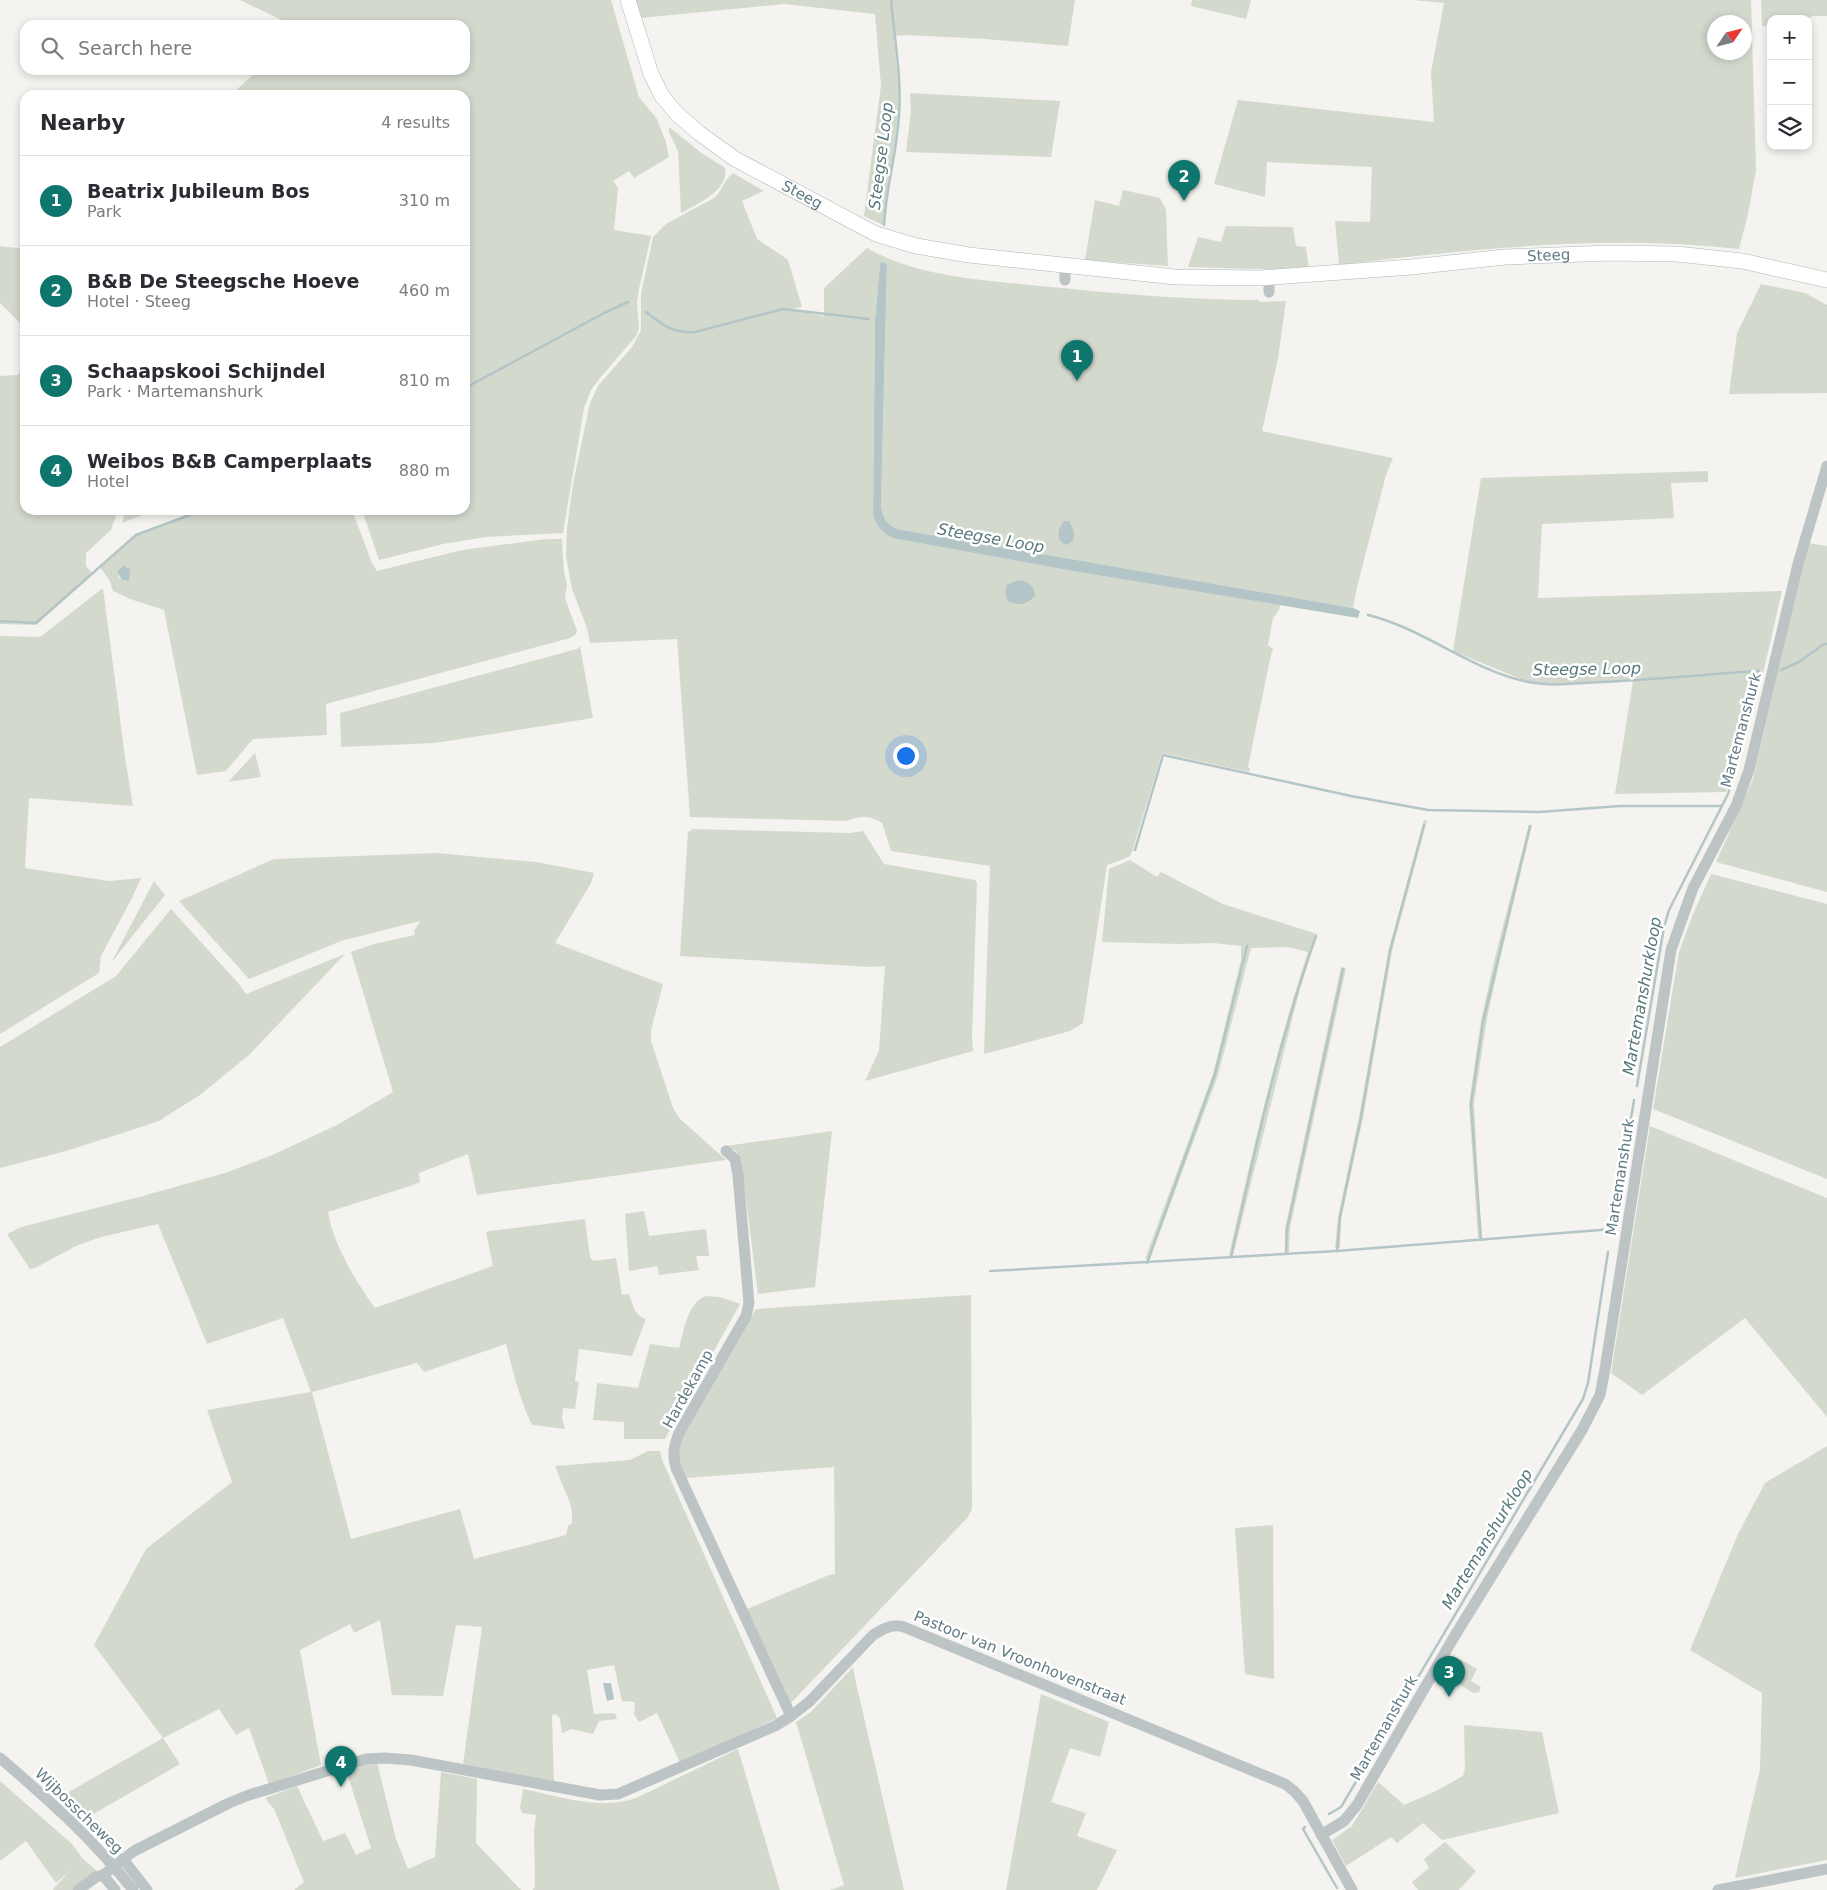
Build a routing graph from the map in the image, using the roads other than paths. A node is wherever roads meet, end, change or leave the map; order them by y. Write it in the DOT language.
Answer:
graph roads {
  1 [pos="628,0"];
  2 [pos="1827,280"];
  3 [pos="1827,466"];
  4 [pos="726,1151"];
  5 [pos="791,1716"];
  6 [pos="0,1758"];
  7 [pos="1321,1835"];
  8 [pos="123,1858"];
  9 [pos="114,1866"];
  10 [pos="1827,1869"];
  11 [pos="103,1875"];
  12 [pos="78,1890"];
  13 [pos="115,1890"];
  14 [pos="133,1890"];
  15 [pos="146,1890"];
  16 [pos="1352,1890"];
  17 [pos="1718,1890"];
  1 -- 2 [label="street, Steeg"];
  3 -- 7 [label="street, Martemanshurk"];
  4 -- 5 [label="street, Hardekamp"];
  5 -- 7 [label="street, Pastoor van Vroonhovenstraat"];
  5 -- 8 [label="street, Pastoor van Vroonhovenstraat"];
  6 -- 9 [label="street, Wijbosscheweg"];
  7 -- 16 [label="street, Pastoor van Vroonhovenstraat"];
  8 -- 9 [label="street, Pastoor van Vroonhovenstraat"];
  8 -- 15 [label="street, Wijbosscheweg"];
  9 -- 11 [label="street, Pastoor van Vroonhovenstraat"];
  9 -- 14 [label="street, Wijbosscheweg"];
  10 -- 17 [label="street"];
  11 -- 12 [label="street, Pastoor van Vroonhovenstraat"];
  11 -- 13 [label="street, Wijbosscheweg"];
}
